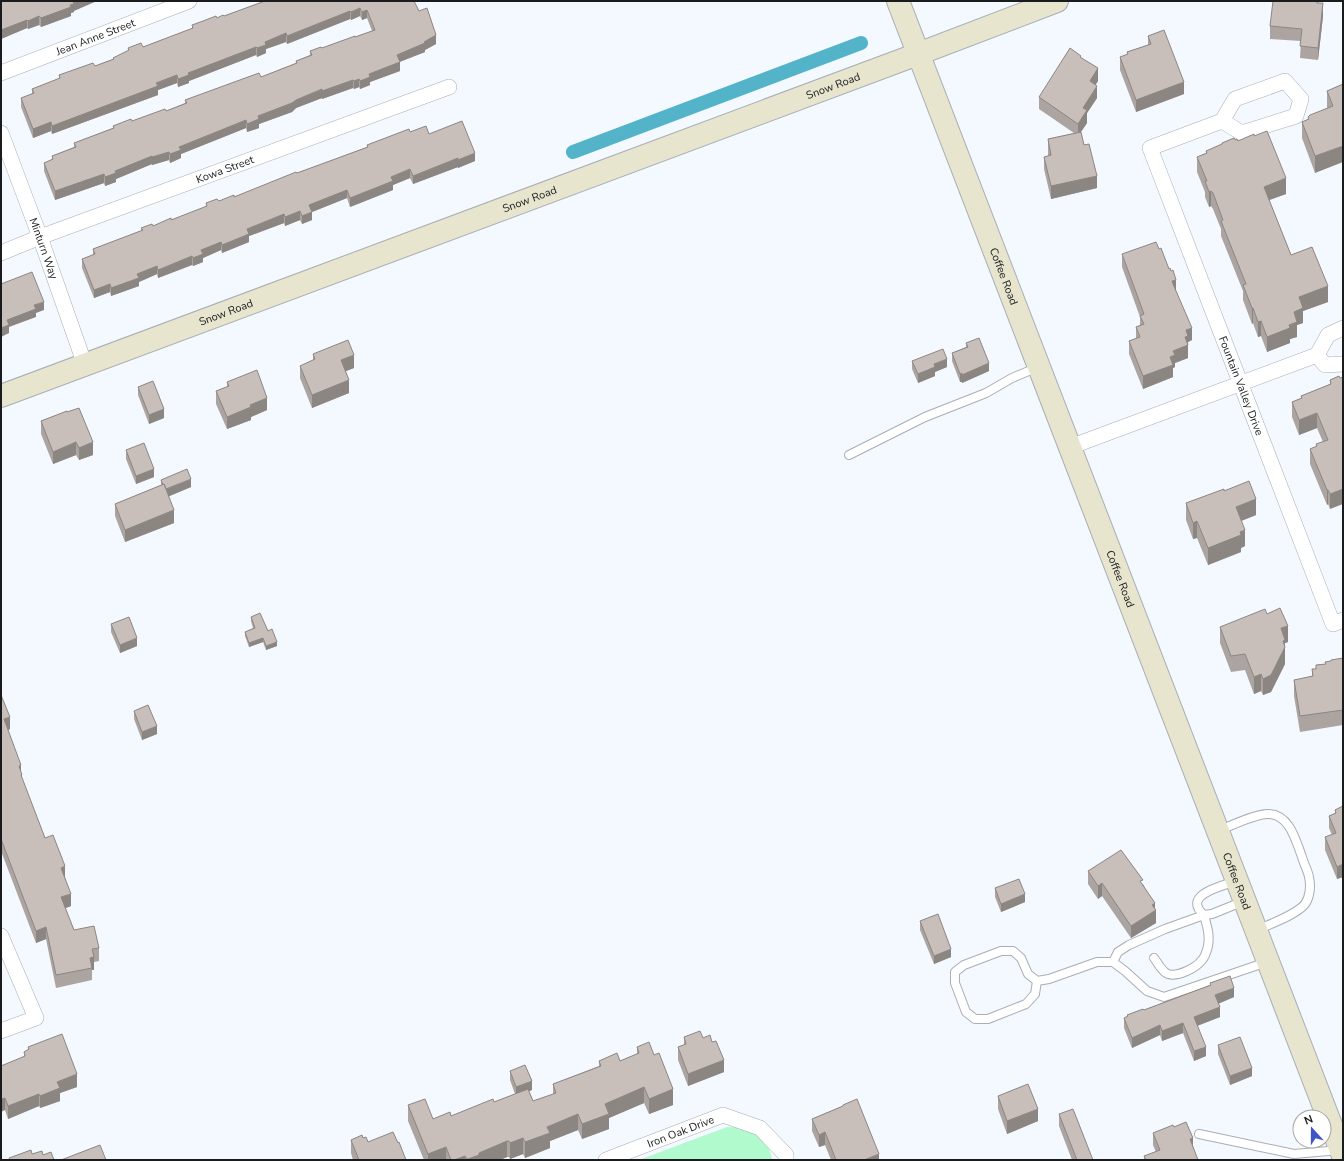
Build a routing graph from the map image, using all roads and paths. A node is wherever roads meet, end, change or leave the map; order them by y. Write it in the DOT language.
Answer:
graph roads {
  1 [pos="189,1"];
  2 [pos="898,1"];
  3 [pos="1057,1"];
  4 [pos="918,54"];
  5 [pos="1,73"];
  6 [pos="449,87"];
  7 [pos="1222,121"];
  8 [pos="1,132"];
  9 [pos="40,237"];
  10 [pos="1,253"];
  11 [pos="1343,328"];
  12 [pos="1318,355"];
  13 [pos="1343,364"];
  14 [pos="85,365"];
  15 [pos="1039,366"];
  16 [pos="1240,384"];
  17 [pos="1,396"];
  18 [pos="1070,447"];
  19 [pos="849,455"];
  20 [pos="1338,622"];
  21 [pos="1218,831"];
  22 [pos="1237,880"];
  23 [pos="1245,901"];
  24 [pos="1204,915"];
  25 [pos="1256,930"];
  26 [pos="1,936"];
  27 [pos="1154,958"];
  28 [pos="1113,962"];
  29 [pos="1268,962"];
  30 [pos="1037,981"];
  31 [pos="1,1031"];
  32 [pos="1199,1134"];
  33 [pos="1342,1153"];
  34 [pos="606,1160"];
  35 [pos="786,1160"];
  1 -- 5 [label="street, Jean Anne Street"];
  2 -- 4 [label="main road, Coffee Road"];
  3 -- 4 [label="main road, Snow Road"];
  4 -- 14 [label="main road, Snow Road"];
  4 -- 15 [label="main road, Coffee Road"];
  6 -- 9 [label="street, Kowa Street"];
  7 -- 7 [label="street"];
  7 -- 16 [label="street, Fountain Valley Drive"];
  8 -- 9 [label="street, Minturn Way"];
  9 -- 10 [label="street, Kowa Street"];
  9 -- 14 [label="street, Minturn Way"];
  11 -- 12 [label="street"];
  12 -- 13 [label="street"];
  12 -- 16 [label="street"];
  14 -- 17 [label="main road, Snow Road"];
  15 -- 18 [label="main road, Coffee Road"];
  15 -- 19 [label="lane"];
  16 -- 18 [label="street"];
  16 -- 20 [label="street, Fountain Valley Drive"];
  18 -- 21 [label="main road, Coffee Road"];
  21 -- 22 [label="main road, Coffee Road"];
  21 -- 25 [label="lane"];
  22 -- 23 [label="main road, Coffee Road"];
  22 -- 24 [label="lane"];
  23 -- 24 [label="lane"];
  23 -- 25 [label="main road, Coffee Road"];
  24 -- 27 [label="lane"];
  24 -- 28 [label="lane"];
  25 -- 29 [label="main road, Coffee Road"];
  26 -- 31 [label="street"];
  28 -- 29 [label="lane"];
  28 -- 30 [label="lane"];
  29 -- 33 [label="main road, Coffee Road"];
  30 -- 30 [label="lane"];
  32 -- 33 [label="lane"];
  34 -- 35 [label="street, Iron Oak Drive"];
}
